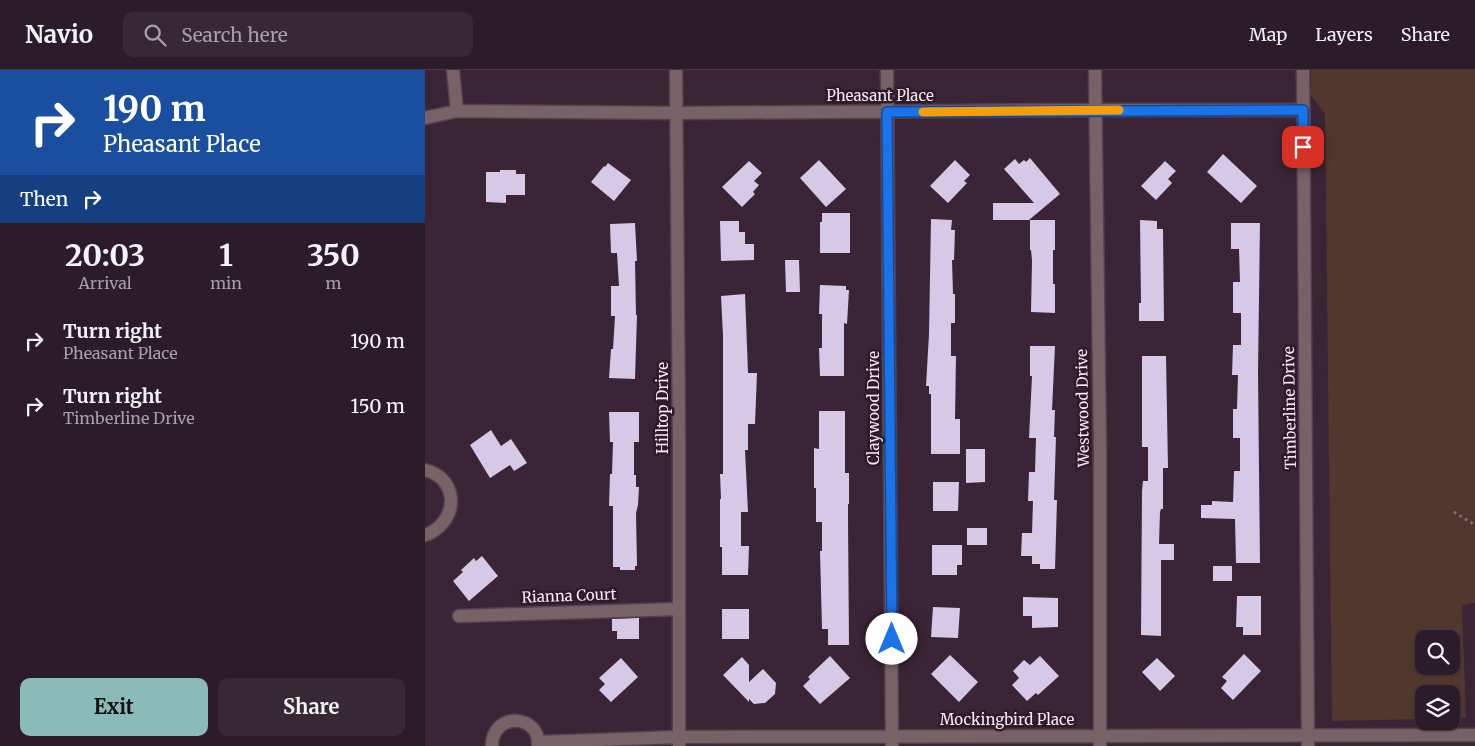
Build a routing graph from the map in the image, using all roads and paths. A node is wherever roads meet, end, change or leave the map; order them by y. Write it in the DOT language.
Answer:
graph roads {
  1 [pos="453,70"];
  2 [pos="676,70"];
  3 [pos="887,70"];
  4 [pos="1095,70"];
  5 [pos="1303,70"];
  6 [pos="1095,110"];
  7 [pos="1303,110"];
  8 [pos="457,111"];
  9 [pos="887,112"];
  10 [pos="676,113"];
  11 [pos="425,118"];
  12 [pos="425,470"];
  13 [pos="1455,512"];
  14 [pos="1475,525"];
  15 [pos="425,535"];
  16 [pos="679,609"];
  17 [pos="459,616"];
  18 [pos="1475,735"];
  19 [pos="679,741"];
  20 [pos="892,741"];
  21 [pos="1100,741"];
  22 [pos="1308,741"];
  23 [pos="538,744"];
  24 [pos="491,746"];
  1 -- 8 [label="street"];
  2 -- 10 [label="street, Hilltop Drive"];
  3 -- 9 [label="street, Claywood Drive"];
  4 -- 6 [label="street, Westwood Drive"];
  5 -- 7 [label="street, Timberline Drive"];
  6 -- 7 [label="street, Pheasant Place"];
  6 -- 9 [label="street, Pheasant Place"];
  6 -- 21 [label="street, Westwood Drive"];
  7 -- 22 [label="street, Timberline Drive"];
  8 -- 10 [label="street, Pheasant Place"];
  8 -- 11 [label="street, Pheasant Place"];
  9 -- 10 [label="street, Pheasant Place"];
  9 -- 20 [label="street, Claywood Drive"];
  10 -- 16 [label="street, Hilltop Drive"];
  12 -- 15 [label="street"];
  13 -- 14 [label="path"];
  16 -- 17 [label="street, Rianna Court"];
  16 -- 19 [label="street, Hilltop Drive"];
  18 -- 22 [label="street, Mockingbird Place"];
  19 -- 20 [label="street, Mockingbird Place"];
  19 -- 23 [label="street, Mockingbird Place"];
  20 -- 21 [label="street, Mockingbird Place"];
  21 -- 22 [label="street, Mockingbird Place"];
  23 -- 24 [label="street, Mockingbird Place"];
}
